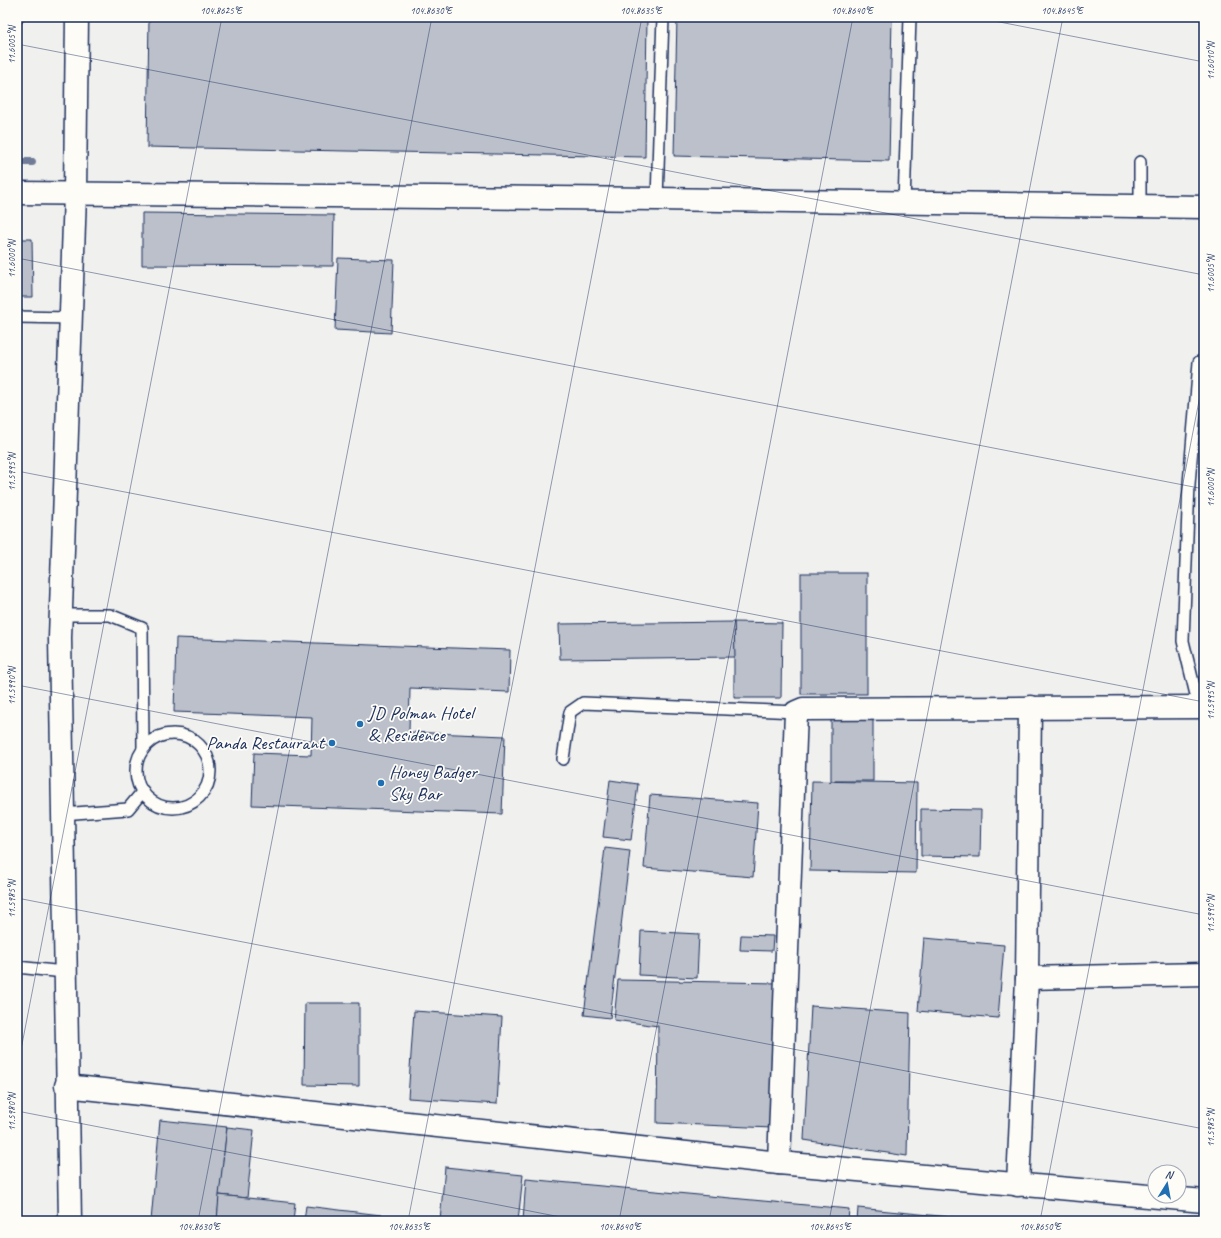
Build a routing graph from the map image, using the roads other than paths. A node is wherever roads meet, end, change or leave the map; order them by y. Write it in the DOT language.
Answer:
graph roads {
  1 [pos="78,17"];
  2 [pos="663,17"];
  3 [pos="910,17"];
  4 [pos="1140,162"];
  5 [pos="17,193"];
  6 [pos="75,194"];
  7 [pos="658,199"];
  8 [pos="904,204"];
  9 [pos="1140,206"];
  10 [pos="1204,207"];
  11 [pos="17,317"];
  12 [pos="71,318"];
  13 [pos="1199,362"];
  14 [pos="60,615"];
  15 [pos="1030,707"];
  16 [pos="1201,707"];
  17 [pos="796,712"];
  18 [pos="143,749"];
  19 [pos="563,759"];
  20 [pos="143,791"];
  21 [pos="62,814"];
  22 [pos="17,967"];
  23 [pos="64,972"];
  24 [pos="1204,974"];
  25 [pos="1027,978"];
  26 [pos="66,1086"];
  27 [pos="780,1163"];
  28 [pos="1018,1185"];
  29 [pos="1204,1201"];
  30 [pos="70,1221"];
  1 -- 6 [label="street"];
  2 -- 7 [label="lane"];
  3 -- 8 [label="lane"];
  4 -- 9 [label="lane"];
  5 -- 6 [label="street"];
  6 -- 7 [label="street"];
  6 -- 12 [label="street"];
  7 -- 8 [label="street"];
  8 -- 9 [label="street"];
  9 -- 10 [label="street"];
  11 -- 12 [label="lane"];
  12 -- 14 [label="street"];
  13 -- 16 [label="lane"];
  14 -- 18 [label="lane"];
  14 -- 21 [label="street"];
  15 -- 16 [label="street"];
  15 -- 17 [label="street"];
  15 -- 25 [label="street"];
  17 -- 19 [label="lane"];
  17 -- 27 [label="street"];
  18 -- 20 [label="lane"];
  18 -- 20 [label="lane"];
  20 -- 21 [label="lane"];
  21 -- 23 [label="street"];
  22 -- 23 [label="lane"];
  23 -- 26 [label="street"];
  24 -- 25 [label="street"];
  25 -- 28 [label="street"];
  26 -- 27 [label="street"];
  26 -- 30 [label="street"];
  27 -- 28 [label="street"];
  28 -- 29 [label="street"];
}
